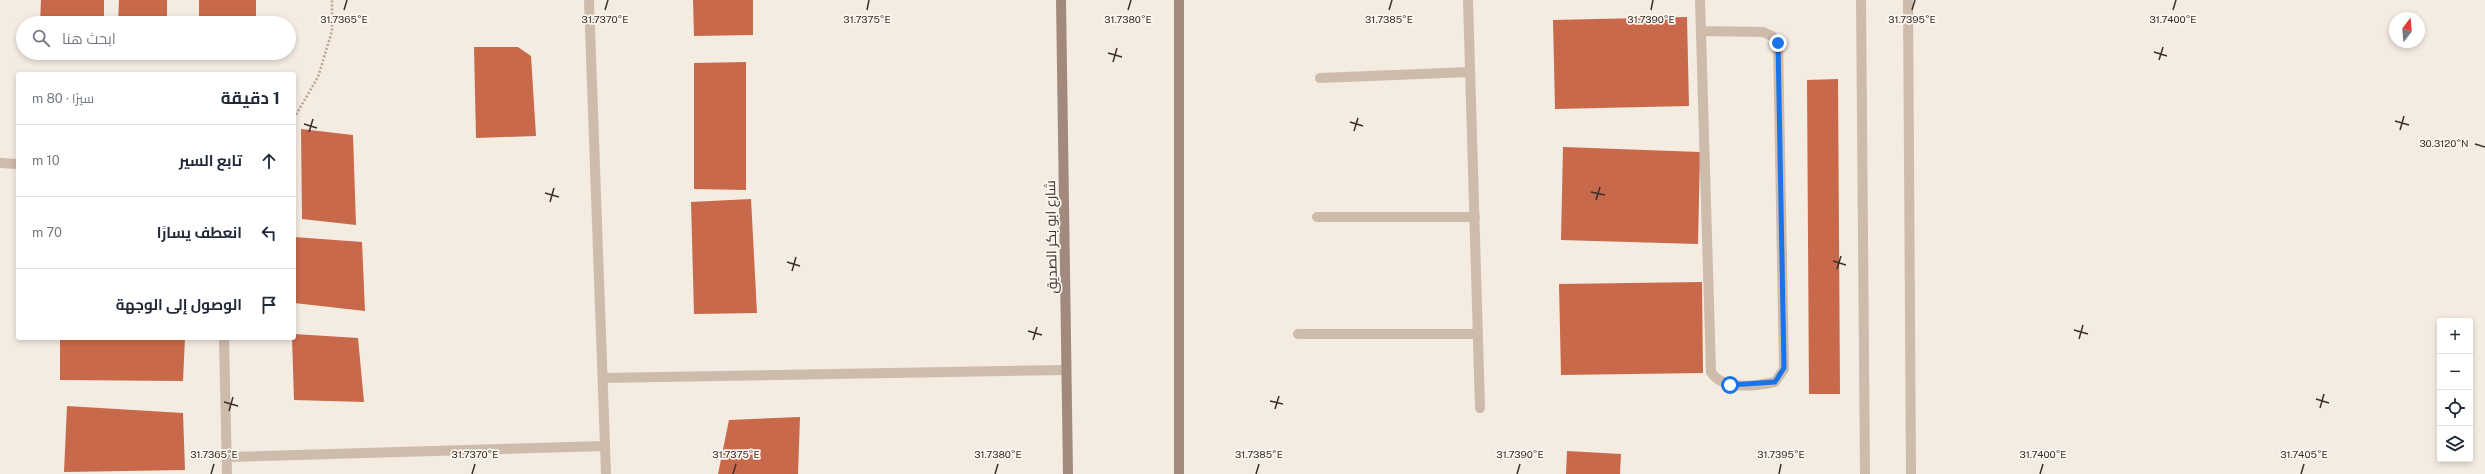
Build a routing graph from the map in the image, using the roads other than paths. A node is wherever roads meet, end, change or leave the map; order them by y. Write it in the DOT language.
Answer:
graph roads {
  1 [pos="589,0"];
  2 [pos="1061,0"];
  3 [pos="1179,0"];
  4 [pos="1468,0"];
  5 [pos="1700,0"];
  6 [pos="1861,0"];
  7 [pos="1908,0"];
  8 [pos="1701,31"];
  9 [pos="1470,72"];
  10 [pos="1320,78"];
  11 [pos="0,163"];
  12 [pos="16,164"];
  13 [pos="1317,217"];
  14 [pos="1474,217"];
  15 [pos="1298,334"];
  16 [pos="1478,334"];
  17 [pos="224,340"];
  18 [pos="1066,370"];
  19 [pos="603,378"];
  20 [pos="1480,408"];
  21 [pos="605,446"];
  22 [pos="227,457"];
  23 [pos="227,474"];
  24 [pos="606,474"];
  25 [pos="1068,474"];
  26 [pos="1179,474"];
  27 [pos="1865,474"];
  28 [pos="1911,474"];
  1 -- 19 [label="street"];
  2 -- 18 [label="main road, شارع ابو بكر الصديق"];
  3 -- 26 [label="main road"];
  4 -- 9 [label="street"];
  5 -- 8 [label="street"];
  6 -- 27 [label="street"];
  7 -- 28 [label="street"];
  8 -- 8 [label="street"];
  9 -- 10 [label="street"];
  9 -- 14 [label="street"];
  11 -- 12 [label="street"];
  13 -- 14 [label="street"];
  14 -- 16 [label="street"];
  15 -- 16 [label="street"];
  16 -- 20 [label="street"];
  17 -- 22 [label="street"];
  18 -- 19 [label="street"];
  18 -- 25 [label="main road, شارع ابو بكر الصديق"];
  19 -- 21 [label="street"];
  21 -- 22 [label="street"];
  21 -- 24 [label="street"];
  22 -- 23 [label="street"];
}
